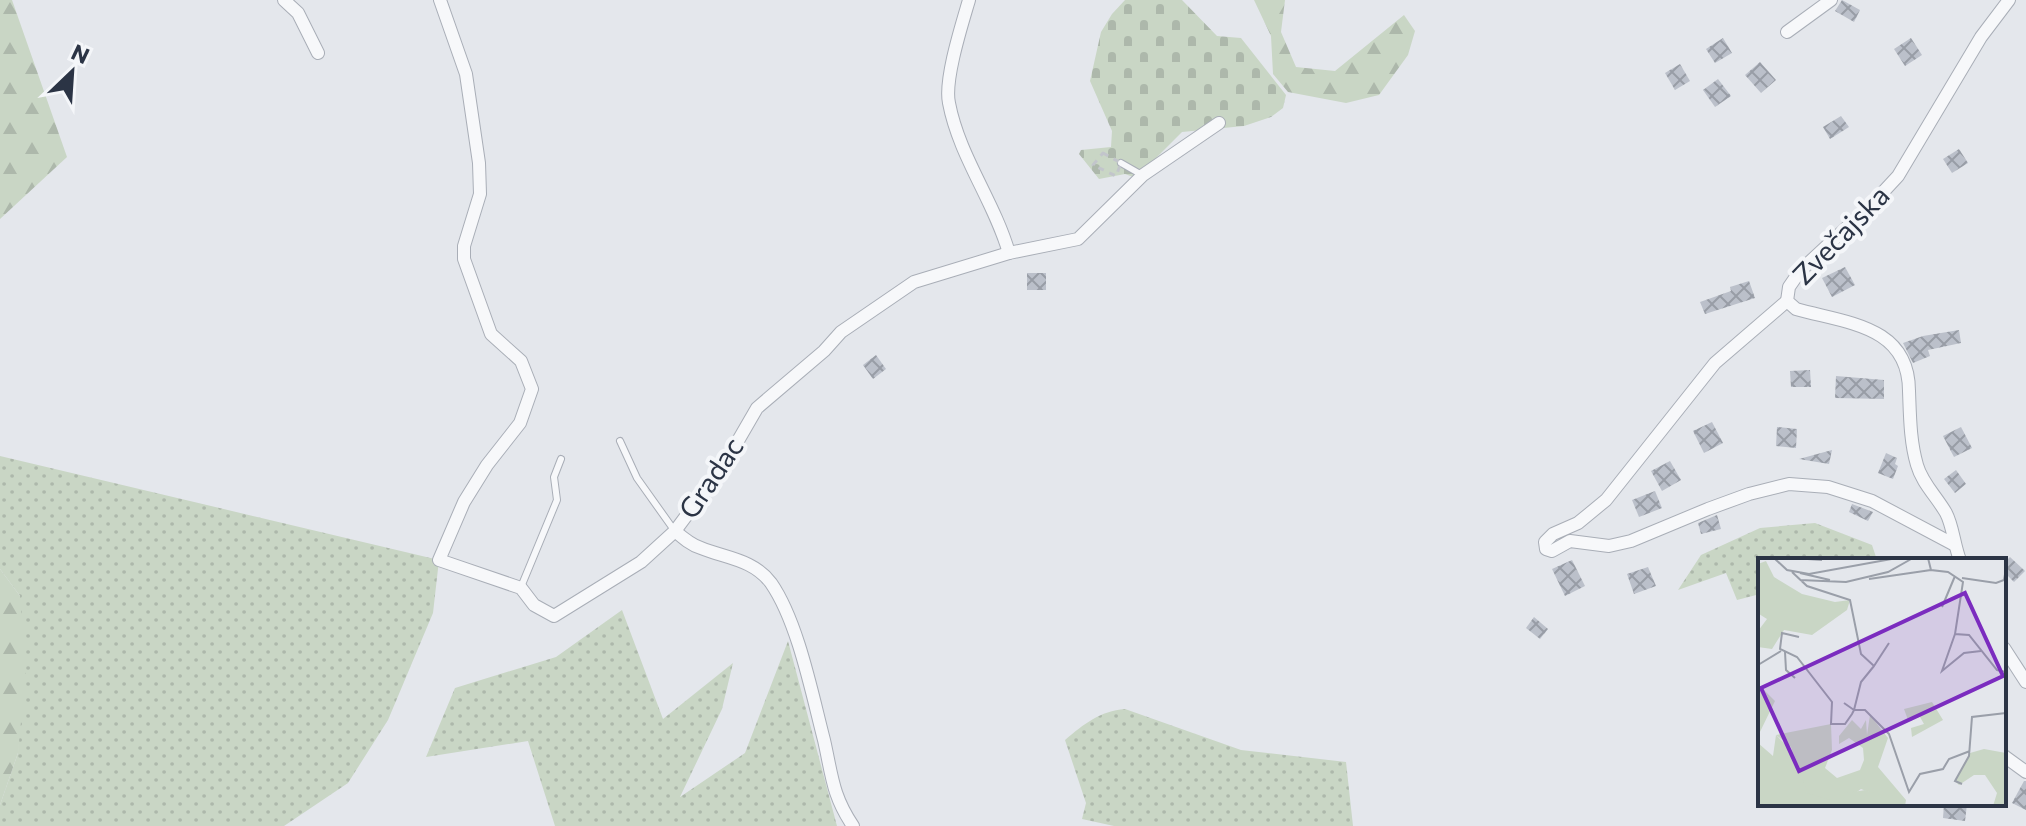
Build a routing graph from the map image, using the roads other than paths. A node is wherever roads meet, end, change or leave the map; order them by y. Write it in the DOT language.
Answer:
graph roads {
  1 [pos="284,0"];
  2 [pos="440,0"];
  3 [pos="969,0"];
  4 [pos="1831,0"];
  5 [pos="2009,0"];
  6 [pos="1787,32"];
  7 [pos="318,53"];
  8 [pos="1219,123"];
  9 [pos="1121,163"];
  10 [pos="1143,175"];
  11 [pos="1009,253"];
  12 [pos="1787,301"];
  13 [pos="620,441"];
  14 [pos="561,459"];
  15 [pos="675,531"];
  16 [pos="1953,544"];
  17 [pos="1959,558"];
  18 [pos="521,588"];
  19 [pos="2006,651"];
  20 [pos="2026,682"];
  21 [pos="2006,757"];
  22 [pos="2026,772"];
  23 [pos="853,826"];
  1 -- 7 [label="street"];
  2 -- 18 [label="street"];
  3 -- 11 [label="street"];
  4 -- 6 [label="street"];
  5 -- 12 [label="street, Zvečajska"];
  8 -- 10 [label="street, Gradac"];
  9 -- 10 [label="lane"];
  10 -- 11 [label="street, Gradac"];
  11 -- 15 [label="street, Gradac"];
  12 -- 16 [label="street, Zvečajska"];
  12 -- 16 [label="street"];
  13 -- 15 [label="lane"];
  14 -- 18 [label="lane"];
  15 -- 18 [label="street"];
  15 -- 23 [label="street, Gradac"];
  16 -- 17 [label="street, Zvečajska"];
  19 -- 20 [label="street"];
  21 -- 22 [label="street"];
}
